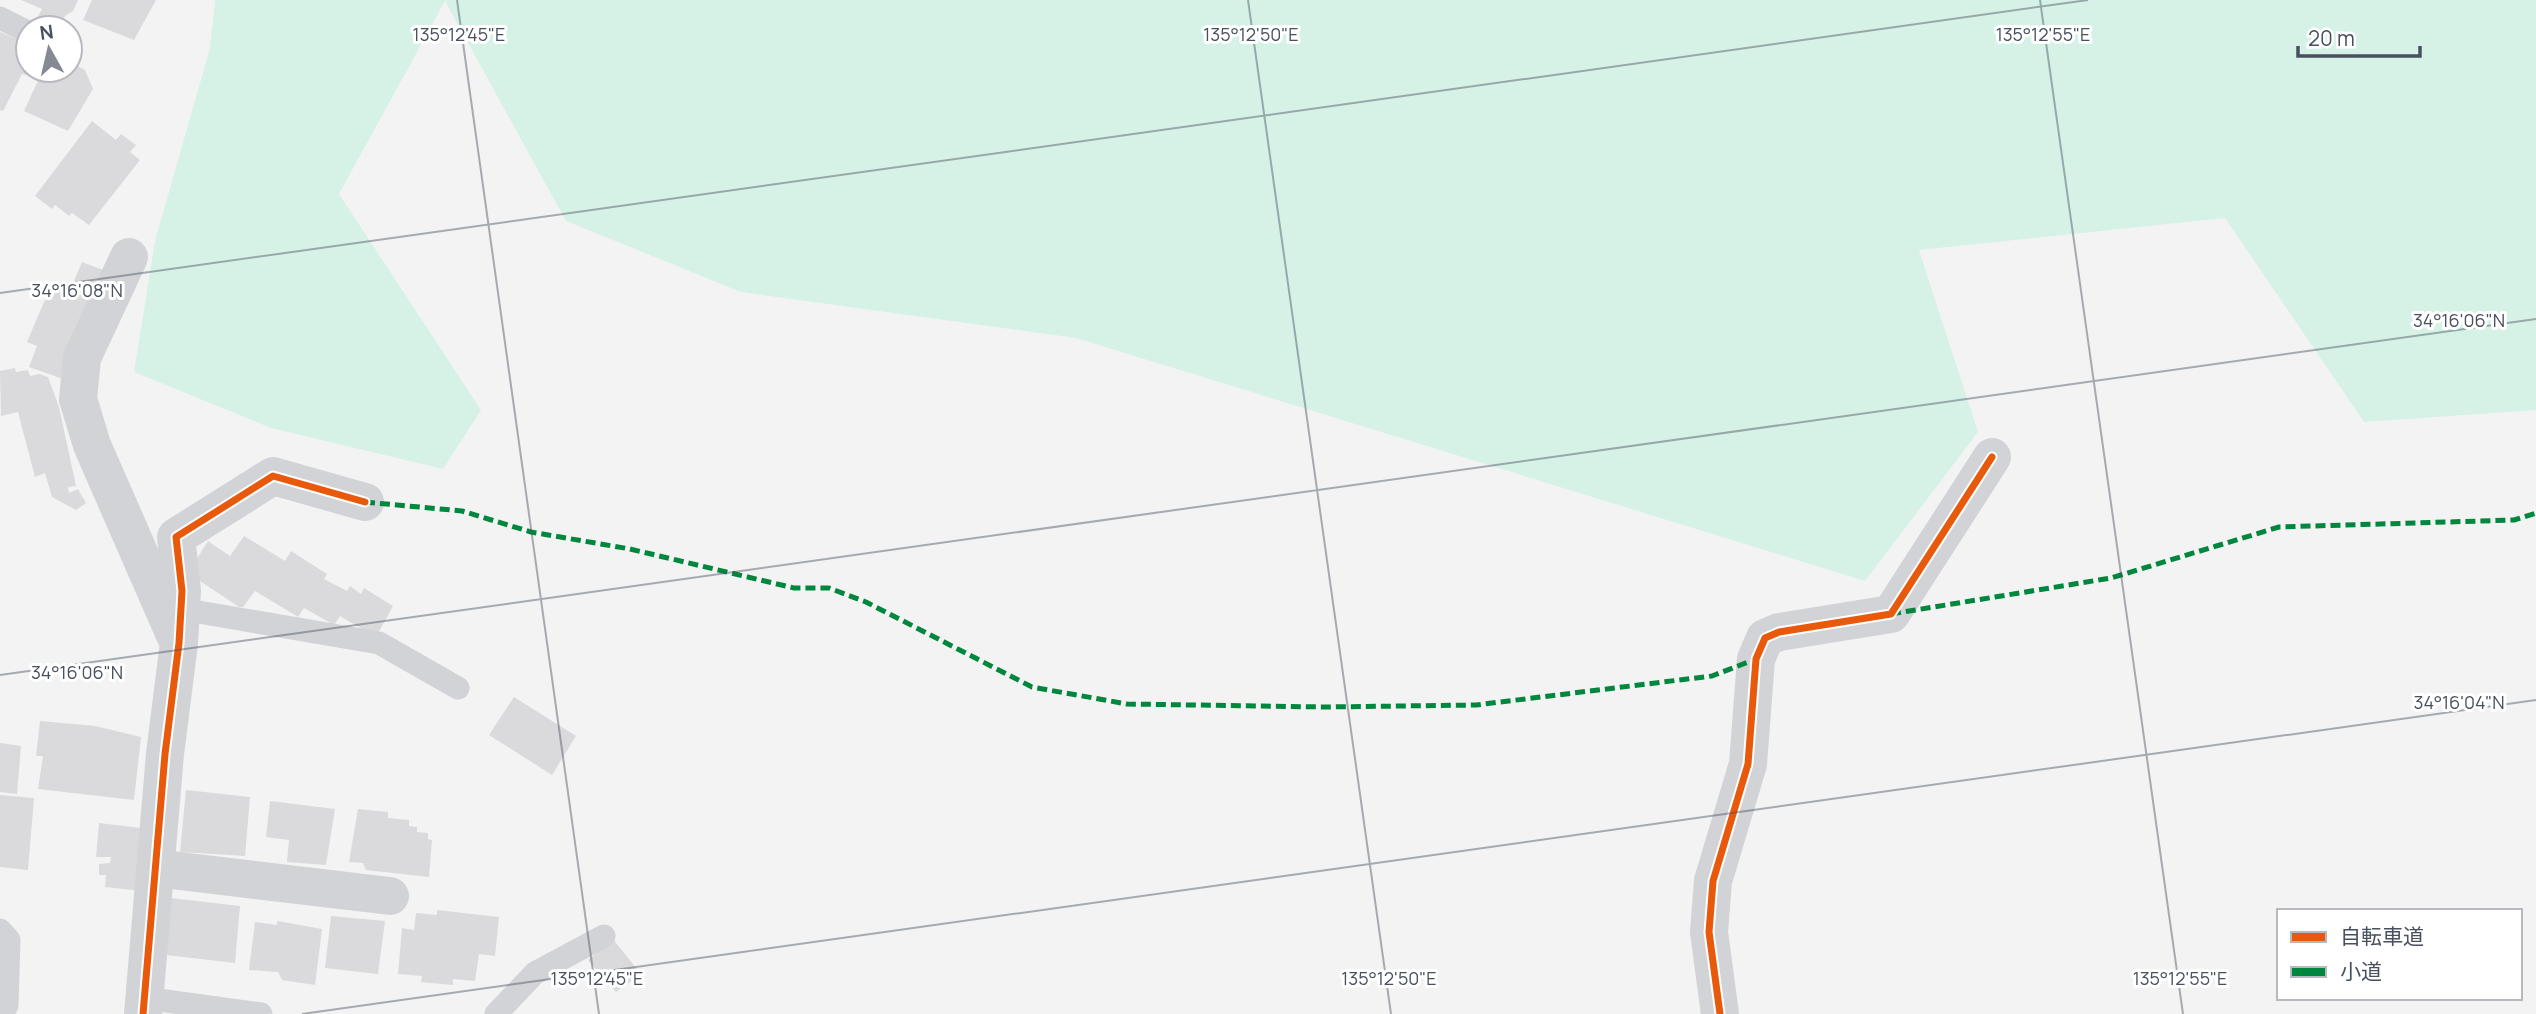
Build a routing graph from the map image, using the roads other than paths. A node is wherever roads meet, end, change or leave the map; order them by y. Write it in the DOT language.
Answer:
graph roads {
  1 [pos="129,257"];
  2 [pos="1992,457"];
  3 [pos="365,502"];
  4 [pos="180,626"];
  5 [pos="458,688"];
  6 [pos="155,868"];
  7 [pos="390,896"];
  8 [pos="0,930"];
  9 [pos="604,936"];
  10 [pos="7,1006"];
  11 [pos="143,1006"];
  12 [pos="261,1014"];
  13 [pos="496,1014"];
  14 [pos="1720,1014"];
  1 -- 4 [label="street"];
  2 -- 14 [label="street"];
  3 -- 4 [label="street"];
  4 -- 5 [label="lane"];
  4 -- 6 [label="street"];
  6 -- 7 [label="street"];
  6 -- 11 [label="street"];
  8 -- 10 [label="lane"];
  9 -- 13 [label="lane"];
  11 -- 12 [label="lane"];
}
